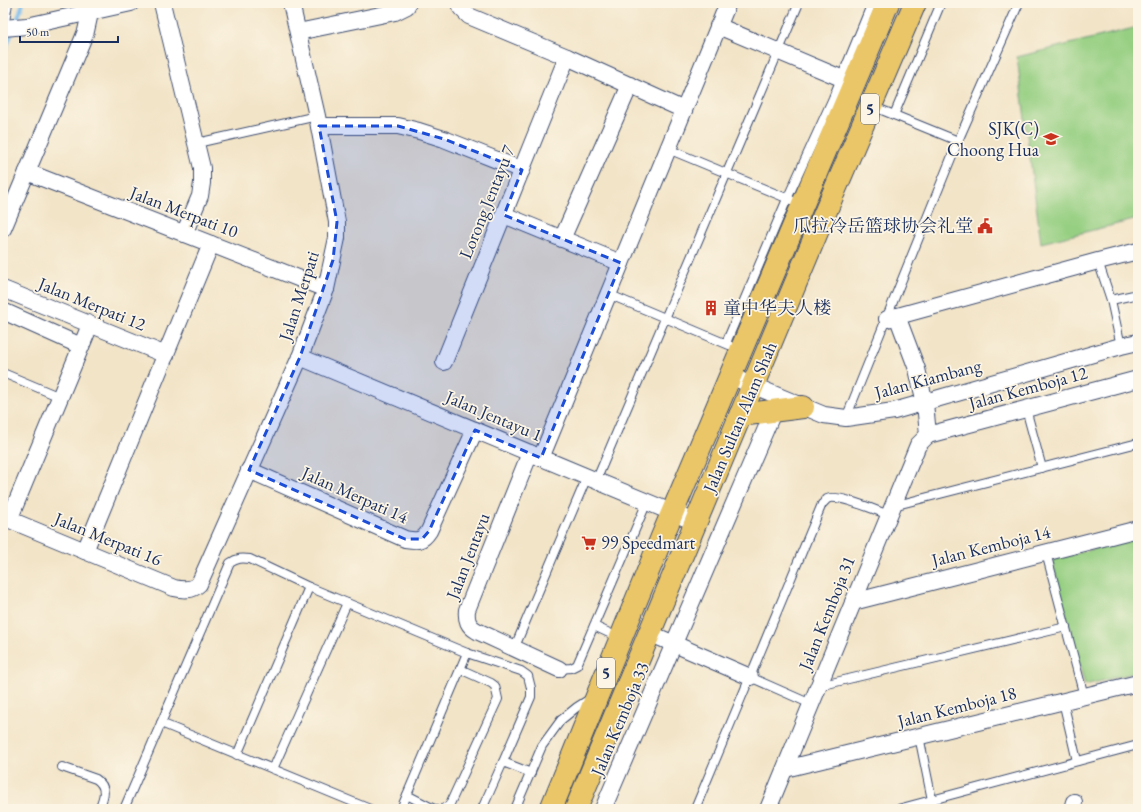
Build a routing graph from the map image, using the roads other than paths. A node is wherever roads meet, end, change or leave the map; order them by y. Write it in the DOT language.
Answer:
graph roads {
  1 [pos="8,3"];
  2 [pos="131,3"];
  3 [pos="162,3"];
  4 [pos="291,3"];
  5 [pos="408,3"];
  6 [pos="460,3"];
  7 [pos="728,3"];
  8 [pos="799,3"];
  9 [pos="872,3"];
  10 [pos="888,3"];
  11 [pos="915,3"];
  12 [pos="941,3"];
  13 [pos="1019,3"];
  14 [pos="90,13"];
  15 [pos="718,26"];
  16 [pos="3,28"];
  17 [pos="298,32"];
  18 [pos="778,51"];
  19 [pos="568,57"];
  20 [pos="841,78"];
  21 [pos="630,85"];
  22 [pos="871,105"];
  23 [pos="684,110"];
  24 [pos="894,115"];
  25 [pos="318,121"];
  26 [pos="958,141"];
  27 [pos="197,143"];
  28 [pos="668,149"];
  29 [pos="522,170"];
  30 [pos="27,172"];
  31 [pos="726,173"];
  32 [pos="795,202"];
  33 [pos="824,214"];
  34 [pos="504,215"];
  35 [pos="3,229"];
  36 [pos="184,234"];
  37 [pos="562,239"];
  38 [pos="211,244"];
  39 [pos="1138,251"];
  40 [pos="1098,261"];
  41 [pos="621,263"];
  42 [pos="326,289"];
  43 [pos="3,290"];
  44 [pos="608,294"];
  45 [pos="1138,294"];
  46 [pos="1111,300"];
  47 [pos="3,311"];
  48 [pos="892,317"];
  49 [pos="665,318"];
  50 [pos="90,325"];
  51 [pos="1138,342"];
  52 [pos="81,346"];
  53 [pos="1121,346"];
  54 [pos="733,347"];
  55 [pos="166,355"];
  56 [pos="300,357"];
  57 [pos="444,362"];
  58 [pos="3,373"];
  59 [pos="730,376"];
  60 [pos="1138,379"];
  61 [pos="752,385"];
  62 [pos="60,397"];
  63 [pos="925,402"];
  64 [pos="803,407"];
  65 [pos="1026,409"];
  66 [pos="774,410"];
  67 [pos="740,415"];
  68 [pos="846,418"];
  69 [pos="475,430"];
  70 [pos="928,435"];
  71 [pos="1138,443"];
  72 [pos="536,455"];
  73 [pos="1042,468"];
  74 [pos="249,470"];
  75 [pos="592,479"];
  76 [pos="647,502"];
  77 [pos="891,510"];
  78 [pos="672,512"];
  79 [pos="6,518"];
  80 [pos="695,522"];
  81 [pos="1137,531"];
  82 [pos="85,551"];
  83 [pos="1046,553"];
  84 [pos="199,584"];
  85 [pos="309,587"];
  86 [pos="853,602"];
  87 [pos="347,603"];
  88 [pos="594,626"];
  89 [pos="1066,627"];
  90 [pos="649,633"];
  91 [pos="620,638"];
  92 [pos="673,644"];
  93 [pos="514,649"];
  94 [pos="467,653"];
  95 [pos="460,669"];
  96 [pos="559,669"];
  97 [pos="750,677"];
  98 [pos="1138,683"];
  99 [pos="819,686"];
  100 [pos="598,694"];
  101 [pos="1084,696"];
  102 [pos="1063,701"];
  103 [pos="811,704"];
  104 [pos="161,723"];
  105 [pos="919,736"];
  106 [pos="1138,745"];
  107 [pos="238,755"];
  108 [pos="1077,761"];
  109 [pos="503,762"];
  110 [pos="62,767"];
  111 [pos="273,769"];
  112 [pos="785,769"];
  113 [pos="531,773"];
  114 [pos="406,795"];
  115 [pos="932,800"];
  116 [pos="99,809"];
  117 [pos="124,809"];
  118 [pos="370,809"];
  119 [pos="401,809"];
  120 [pos="438,809"];
  121 [pos="442,809"];
  122 [pos="482,809"];
  123 [pos="516,809"];
  124 [pos="551,809"];
  125 [pos="576,809"];
  126 [pos="603,809"];
  127 [pos="695,809"];
  128 [pos="768,809"];
  129 [pos="898,809"];
  1 -- 16 [label="lane"];
  2 -- 14 [label="street"];
  3 -- 27 [label="street"];
  4 -- 17 [label="street, Jalan Merpati"];
  5 -- 17 [label="street"];
  6 -- 19 [label="street"];
  7 -- 15 [label="street, Jalan Jentayu"];
  8 -- 18 [label="lane"];
  9 -- 20 [label="lane"];
  10 -- 32 [label="highway, Jalan Sultan Alam Shah / 5"];
  11 -- 22 [label="highway, Jalan Sultan Alam Shah / 5"];
  12 -- 24 [label="lane"];
  13 -- 26 [label="lane"];
  14 -- 16 [label="street"];
  14 -- 30 [label="street"];
  15 -- 18 [label="street"];
  15 -- 23 [label="street, Jalan Jentayu"];
  17 -- 25 [label="street, Jalan Merpati"];
  18 -- 20 [label="street"];
  18 -- 31 [label="lane"];
  19 -- 21 [label="street"];
  19 -- 29 [label="street, Lorong Jentayu 7"];
  20 -- 32 [label="lane"];
  21 -- 23 [label="street"];
  21 -- 37 [label="street"];
  22 -- 24 [label="lane"];
  22 -- 33 [label="highway, Jalan Sultan Alam Shah / 5"];
  23 -- 28 [label="street, Jalan Jentayu"];
  24 -- 26 [label="lane"];
  25 -- 27 [label="lane"];
  25 -- 29 [label="street"];
  25 -- 42 [label="street, Jalan Merpati"];
  26 -- 48 [label="lane"];
  27 -- 36 [label="street"];
  28 -- 31 [label="lane"];
  28 -- 41 [label="street, Jalan Jentayu"];
  29 -- 34 [label="street, Lorong Jentayu 7"];
  30 -- 35 [label="street"];
  30 -- 36 [label="street, Jalan Merpati 10"];
  31 -- 32 [label="lane"];
  31 -- 49 [label="lane"];
  32 -- 33 [label="street"];
  32 -- 54 [label="highway, Jalan Sultan Alam Shah / 5"];
  33 -- 61 [label="highway, Jalan Sultan Alam Shah / 5"];
  34 -- 37 [label="street"];
  34 -- 57 [label="street, Lorong Jentayu 7"];
  36 -- 38 [label="street, Jalan Merpati 10"];
  37 -- 41 [label="street"];
  38 -- 42 [label="street, Jalan Merpati 10"];
  38 -- 55 [label="street"];
  39 -- 40 [label="street"];
  40 -- 46 [label="lane"];
  40 -- 48 [label="street"];
  41 -- 44 [label="street, Jalan Jentayu"];
  42 -- 56 [label="street, Jalan Merpati"];
  43 -- 50 [label="street, Jalan Merpati 12"];
  44 -- 49 [label="lane"];
  44 -- 72 [label="street, Jalan Jentayu"];
  45 -- 46 [label="lane"];
  46 -- 53 [label="lane"];
  47 -- 52 [label="street"];
  48 -- 63 [label="street"];
  48 -- 68 [label="lane"];
  49 -- 54 [label="lane"];
  49 -- 75 [label="lane"];
  50 -- 52 [label="street"];
  50 -- 55 [label="street, Jalan Merpati 12"];
  51 -- 53 [label="street, Jalan Kiambang"];
  52 -- 62 [label="street"];
  53 -- 63 [label="street, Jalan Kiambang"];
  54 -- 59 [label="highway, Jalan Sultan Alam Shah / 5"];
  55 -- 82 [label="street"];
  56 -- 69 [label="street, Jalan Jentayu 1"];
  56 -- 74 [label="street, Jalan Merpati"];
  58 -- 62 [label="lane"];
  59 -- 61 [label="street, Jalan Kiambang"];
  59 -- 78 [label="highway, Jalan Sultan Alam Shah / 5"];
  60 -- 65 [label="street, Jalan Kemboja 12"];
  61 -- 64 [label="street, Jalan Kiambang"];
  61 -- 67 [label="highway, Jalan Sultan Alam Shah / 5"];
  62 -- 79 [label="street"];
  63 -- 68 [label="street, Jalan Kiambang"];
  63 -- 70 [label="street"];
  64 -- 66 [label="highway"];
  64 -- 68 [label="street, Jalan Kiambang"];
  65 -- 70 [label="street, Jalan Kemboja 12"];
  65 -- 73 [label="lane"];
  66 -- 67 [label="highway"];
  66 -- 92 [label="street, Jalan Kemboja 33"];
  67 -- 80 [label="highway, Jalan Sultan Alam Shah / 5"];
  69 -- 72 [label="street, Jalan Jentayu 1"];
  69 -- 74 [label="street, Jalan Merpati 14"];
  70 -- 77 [label="street, Jalan Kemboja 31"];
  71 -- 73 [label="lane"];
  72 -- 75 [label="street, Jalan Jentayu 1"];
  72 -- 93 [label="street, Jalan Jentayu"];
  73 -- 77 [label="lane"];
  74 -- 84 [label="street, Jalan Merpati"];
  75 -- 76 [label="street, Jalan Jentayu 1"];
  75 -- 93 [label="lane"];
  76 -- 78 [label="street, Jalan Jentayu 1"];
  76 -- 88 [label="lane"];
  77 -- 86 [label="street, Jalan Kemboja 31"];
  77 -- 97 [label="lane"];
  78 -- 80 [label="street, Jalan Jentayu 1"];
  78 -- 91 [label="highway, Jalan Sultan Alam Shah / 5"];
  79 -- 82 [label="street, Jalan Merpati 16"];
  80 -- 90 [label="highway, Jalan Sultan Alam Shah / 5"];
  81 -- 83 [label="street, Jalan Kemboja 14"];
  82 -- 84 [label="street, Jalan Merpati 16"];
  83 -- 86 [label="street, Jalan Kemboja 14"];
  83 -- 89 [label="lane"];
  85 -- 87 [label="lane"];
  85 -- 104 [label="lane"];
  85 -- 107 [label="lane"];
  86 -- 99 [label="street, Jalan Kemboja 31"];
  87 -- 94 [label="lane"];
  87 -- 111 [label="lane"];
  88 -- 91 [label="lane"];
  88 -- 96 [label="lane"];
  89 -- 99 [label="lane"];
  89 -- 101 [label="lane"];
  90 -- 92 [label="street"];
  90 -- 125 [label="highway, Jalan Sultan Alam Shah / 5"];
  91 -- 100 [label="highway, Jalan Sultan Alam Shah / 5"];
  92 -- 97 [label="street"];
  92 -- 126 [label="street, Jalan Kemboja 33"];
  93 -- 96 [label="street, Jalan Jentayu"];
  94 -- 95 [label="lane"];
  94 -- 109 [label="lane"];
  95 -- 114 [label="lane"];
  95 -- 121 [label="lane"];
  97 -- 103 [label="lane"];
  97 -- 127 [label="lane"];
  98 -- 101 [label="street, Jalan Kemboja 18"];
  99 -- 103 [label="street, Jalan Kemboja 31"];
  100 -- 113 [label="lane"];
  100 -- 124 [label="highway, Jalan Sultan Alam Shah / 5"];
  101 -- 102 [label="street, Jalan Kemboja 18"];
  102 -- 105 [label="street, Jalan Kemboja 18"];
  102 -- 108 [label="lane"];
  103 -- 112 [label="street, Jalan Kemboja 31"];
  104 -- 107 [label="lane"];
  104 -- 117 [label="lane"];
  105 -- 112 [label="street, Jalan Kemboja 18"];
  105 -- 115 [label="lane"];
  106 -- 108 [label="lane"];
  107 -- 111 [label="lane"];
  108 -- 115 [label="lane"];
  109 -- 113 [label="lane"];
  109 -- 122 [label="lane"];
  110 -- 116 [label="lane"];
  111 -- 118 [label="lane"];
  112 -- 128 [label="street, Jalan Kemboja 31"];
  113 -- 123 [label="lane"];
  114 -- 119 [label="lane"];
  114 -- 120 [label="lane"];
  115 -- 129 [label="lane"];
}
